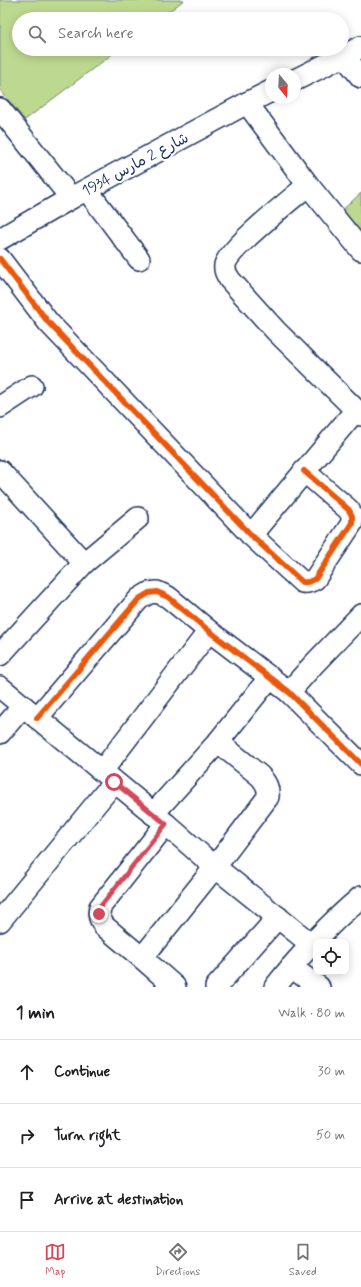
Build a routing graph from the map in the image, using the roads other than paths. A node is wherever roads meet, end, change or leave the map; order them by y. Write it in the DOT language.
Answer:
graph roads {
  1 [pos="352,52"];
  2 [pos="344,56"];
  3 [pos="301,77"];
  4 [pos="361,77"];
  5 [pos="265,95"];
  6 [pos="247,103"];
  7 [pos="0,109"];
  8 [pos="308,185"];
  9 [pos="79,194"];
  10 [pos="0,239"];
  11 [pos="361,250"];
  12 [pos="139,259"];
  13 [pos="0,260"];
  14 [pos="32,386"];
  15 [pos="0,407"];
  16 [pos="358,413"];
  17 [pos="0,471"];
  18 [pos="304,472"];
  19 [pos="138,518"];
  20 [pos="251,535"];
  21 [pos="84,563"];
  22 [pos="361,615"];
  23 [pos="209,632"];
  24 [pos="0,654"];
  25 [pos="270,677"];
  26 [pos="0,686"];
  27 [pos="289,692"];
  28 [pos="30,712"];
  29 [pos="0,733"];
  30 [pos="218,742"];
  31 [pos="361,764"];
  32 [pos="108,777"];
  33 [pos="159,819"];
  34 [pos="214,867"];
  35 [pos="361,897"];
  36 [pos="1,917"];
  37 [pos="278,917"];
  38 [pos="311,944"];
  39 [pos="142,958"];
  40 [pos="291,967"];
  41 [pos="175,987"];
  42 [pos="216,987"];
  43 [pos="275,987"];
  44 [pos="319,987"];
  1 -- 4 [label="street"];
  2 -- 3 [label="street"];
  5 -- 6 [label="street, شارع 2 مارس 1934"];
  6 -- 8 [label="street"];
  6 -- 9 [label="street, شارع 2 مارس 1934"];
  7 -- 9 [label="street"];
  8 -- 11 [label="street"];
  8 -- 16 [label="street"];
  9 -- 10 [label="street, شارع 2 مارس 1934"];
  9 -- 12 [label="street"];
  13 -- 20 [label="street"];
  14 -- 15 [label="street"];
  16 -- 18 [label="street"];
  17 -- 21 [label="street"];
  18 -- 20 [label="street"];
  18 -- 20 [label="street"];
  19 -- 21 [label="street"];
  21 -- 24 [label="street"];
  22 -- 27 [label="street"];
  23 -- 25 [label="street"];
  23 -- 28 [label="street"];
  23 -- 32 [label="street"];
  25 -- 27 [label="street"];
  25 -- 30 [label="street"];
  26 -- 28 [label="street"];
  27 -- 31 [label="street"];
  28 -- 29 [label="street"];
  28 -- 32 [label="street"];
  30 -- 33 [label="street"];
  30 -- 34 [label="street"];
  32 -- 33 [label="street"];
  32 -- 36 [label="street"];
  33 -- 34 [label="street"];
  33 -- 39 [label="street"];
  34 -- 37 [label="street"];
  34 -- 39 [label="street"];
  35 -- 38 [label="street"];
  37 -- 38 [label="street"];
  37 -- 42 [label="street"];
  38 -- 40 [label="street"];
  39 -- 41 [label="street"];
  40 -- 43 [label="street"];
  40 -- 44 [label="street"];
}
